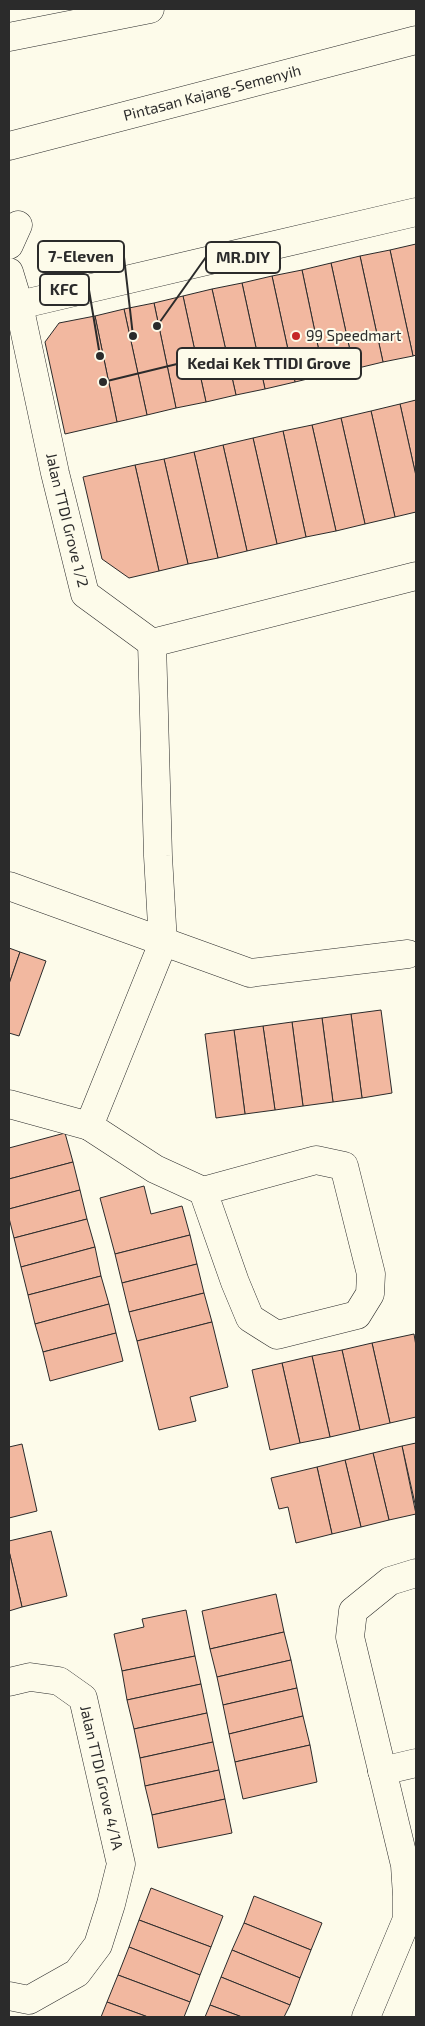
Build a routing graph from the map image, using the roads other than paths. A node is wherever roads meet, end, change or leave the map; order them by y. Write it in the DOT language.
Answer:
graph roads {
  1 [pos="150,9"];
  2 [pos="9,37"];
  3 [pos="416,40"];
  4 [pos="9,146"];
  5 [pos="416,212"];
  6 [pos="9,272"];
  7 [pos="19,305"];
  8 [pos="416,576"];
  9 [pos="152,643"];
  10 [pos="9,886"];
  11 [pos="163,943"];
  12 [pos="408,954"];
  13 [pos="9,1104"];
  14 [pos="89,1126"];
  15 [pos="203,1191"];
  16 [pos="416,1573"];
  17 [pos="9,1682"];
  18 [pos="416,1763"];
  19 [pos="382,1771"];
  20 [pos="9,1996"];
  21 [pos="366,2017"];
  1 -- 2 [label="main road"];
  3 -- 4 [label="main road, Pintasan Kajang-Semenyih"];
  5 -- 7 [label="main road"];
  6 -- 7 [label="main road, Jalan TTDI Grove 1/2"];
  7 -- 9 [label="main road, Jalan TTDI Grove 1/2"];
  8 -- 9 [label="main road"];
  9 -- 11 [label="main road"];
  10 -- 11 [label="main road"];
  11 -- 12 [label="main road"];
  11 -- 14 [label="main road"];
  13 -- 14 [label="main road"];
  14 -- 15 [label="main road"];
  15 -- 15 [label="main road"];
  16 -- 19 [label="main road"];
  17 -- 20 [label="main road, Jalan TTDI Grove 4/1A"];
  18 -- 19 [label="main road"];
  19 -- 21 [label="main road"];
}
